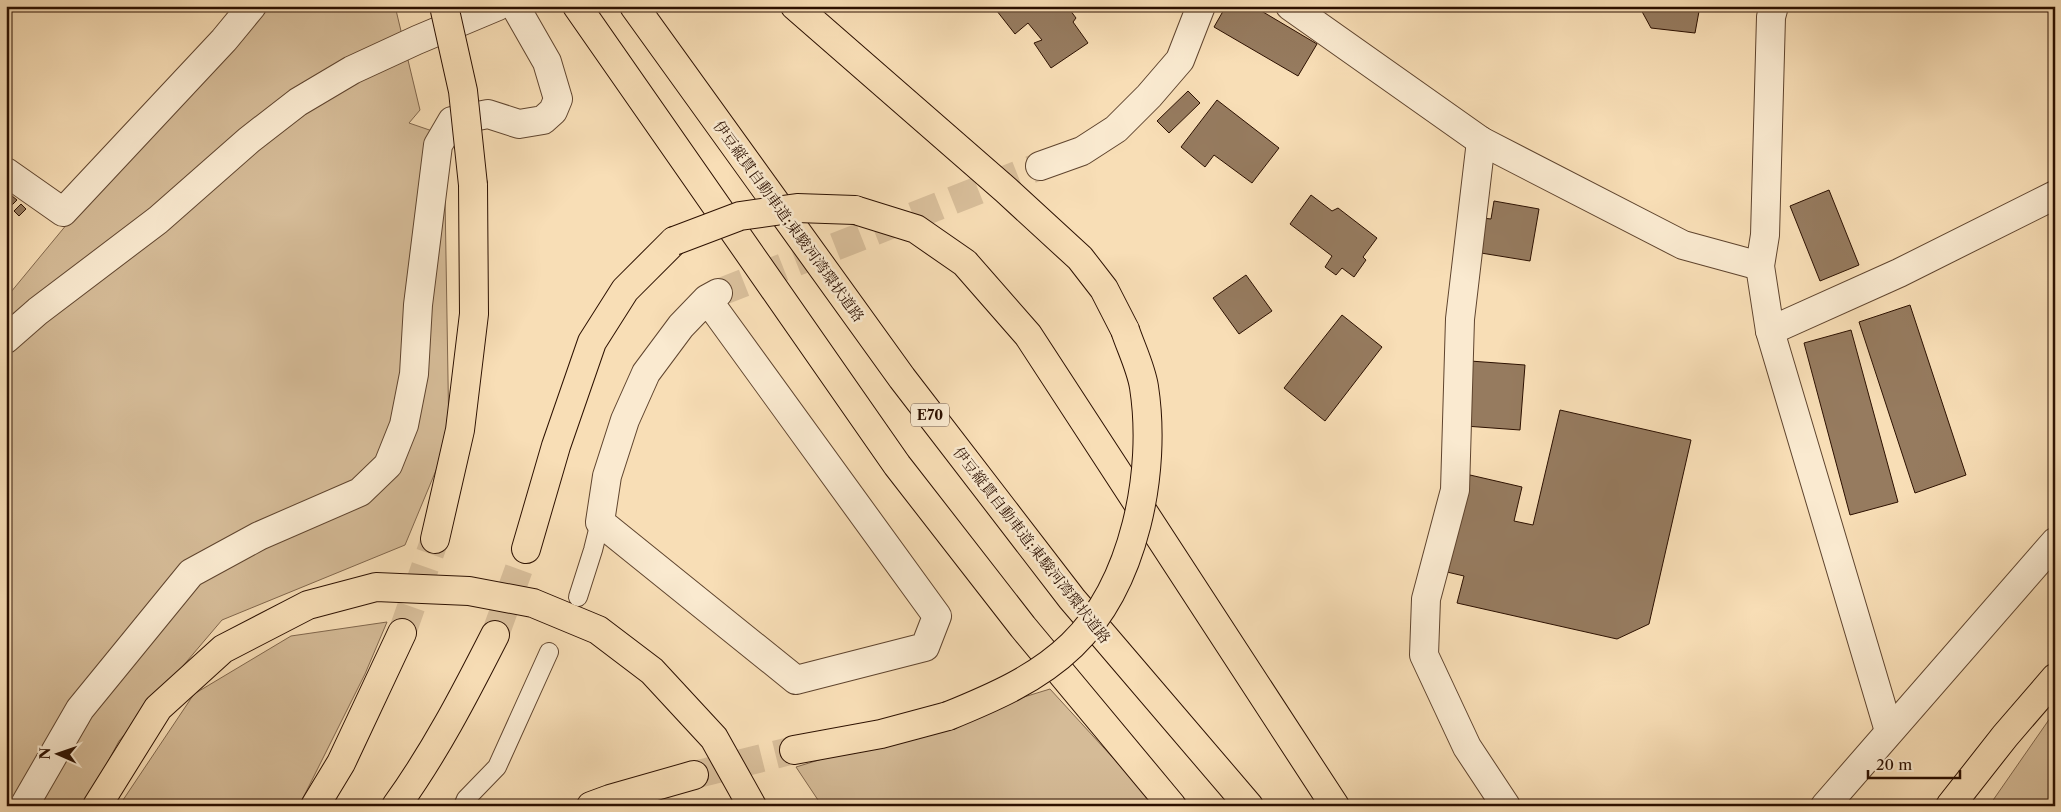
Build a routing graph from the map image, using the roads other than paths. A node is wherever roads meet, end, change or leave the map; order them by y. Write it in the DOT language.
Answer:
graph roads {
  1 [pos="252,6"];
  2 [pos="444,6"];
  3 [pos="498,6"];
  4 [pos="515,6"];
  5 [pos="577,6"];
  6 [pos="634,6"];
  7 [pos="795,6"];
  8 [pos="1201,6"];
  9 [pos="1290,6"];
  10 [pos="1774,6"];
  11 [pos="1481,140"];
  12 [pos="1040,166"];
  13 [pos="6,172"];
  14 [pos="2055,195"];
  15 [pos="1760,266"];
  16 [pos="1770,331"];
  17 [pos="6,339"];
  18 [pos="600,522"];
  19 [pos="435,540"];
  20 [pos="2055,542"];
  21 [pos="526,549"];
  22 [pos="578,597"];
  23 [pos="402,632"];
  24 [pos="495,635"];
  25 [pos="549,652"];
  26 [pos="2055,678"];
  27 [pos="1889,731"];
  28 [pos="794,750"];
  29 [pos="694,775"];
  30 [pos="24,806"];
  31 [pos="97,806"];
  32 [pos="315,806"];
  33 [pos="396,806"];
  34 [pos="463,806"];
  35 [pos="591,806"];
  36 [pos="752,806"];
  37 [pos="1172,806"];
  38 [pos="1249,806"];
  39 [pos="1335,806"];
  40 [pos="1506,806"];
  41 [pos="1825,806"];
  42 [pos="1950,806"];
  1 -- 13 [label="street"];
  2 -- 19 [label="main road, bridge"];
  3 -- 17 [label="street"];
  4 -- 30 [label="street"];
  5 -- 37 [label="main road"];
  6 -- 38 [label="main road, 伊豆縦貫自動車道;東駿河湾環状道路 / E70"];
  7 -- 28 [label="main road, bridge"];
  8 -- 12 [label="street"];
  9 -- 11 [label="street"];
  10 -- 15 [label="street"];
  11 -- 15 [label="street"];
  11 -- 40 [label="street"];
  14 -- 16 [label="street"];
  15 -- 16 [label="street"];
  16 -- 27 [label="street"];
  18 -- 18 [label="street"];
  18 -- 22 [label="lane"];
  20 -- 27 [label="street"];
  21 -- 39 [label="main road, bridge"];
  23 -- 32 [label="main road"];
  24 -- 33 [label="main road"];
  25 -- 34 [label="lane"];
  26 -- 42 [label="main road"];
  27 -- 41 [label="street"];
  29 -- 35 [label="main road"];
  31 -- 36 [label="main road"];
}
